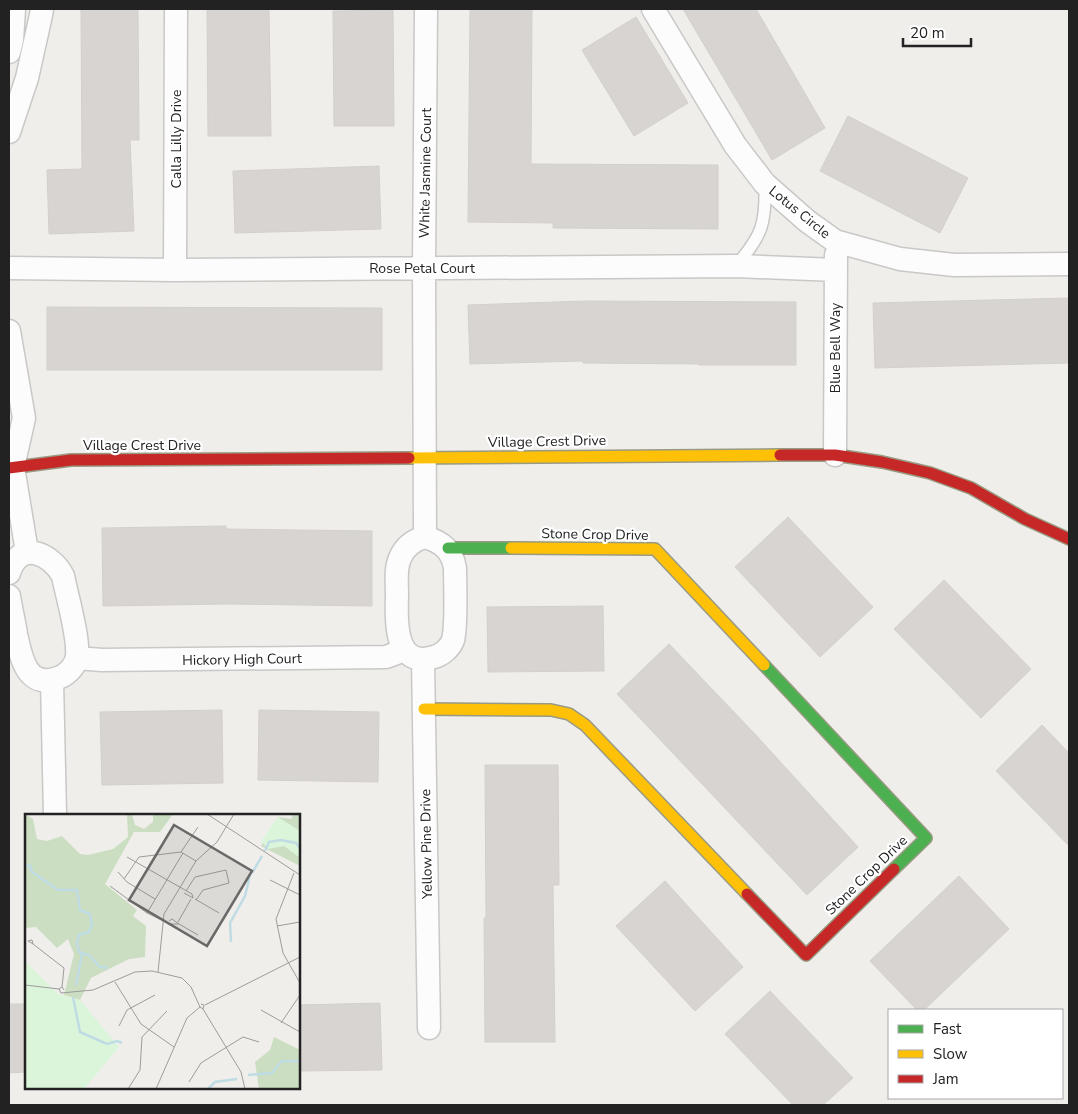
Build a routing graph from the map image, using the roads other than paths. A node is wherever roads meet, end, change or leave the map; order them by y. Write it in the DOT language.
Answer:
graph roads {
  1 [pos="14,9"];
  2 [pos="42,9"];
  3 [pos="176,9"];
  4 [pos="426,9"];
  5 [pos="653,9"];
  6 [pos="9,52"];
  7 [pos="9,132"];
  8 [pos="765,184"];
  9 [pos="836,241"];
  10 [pos="1069,264"];
  11 [pos="736,266"];
  12 [pos="9,268"];
  13 [pos="424,268"];
  14 [pos="175,270"];
  15 [pos="836,270"];
  16 [pos="9,331"];
  17 [pos="835,455"];
  18 [pos="424,458"];
  19 [pos="10,464"];
  20 [pos="425,537"];
  21 [pos="1069,539"];
  22 [pos="448,548"];
  23 [pos="27,552"];
  24 [pos="9,573"];
  25 [pos="9,596"];
  26 [pos="414,655"];
  27 [pos="77,658"];
  28 [pos="52,680"];
  29 [pos="424,709"];
  30 [pos="55,814"];
  31 [pos="429,1028"];
  1 -- 6 [label="street"];
  2 -- 7 [label="street"];
  3 -- 14 [label="street, Calla Lilly Drive"];
  4 -- 13 [label="street, White Jasmine Court"];
  5 -- 8 [label="street, Lotus Circle"];
  8 -- 9 [label="street, Lotus Circle"];
  8 -- 11 [label="lane"];
  9 -- 10 [label="street, Lotus Circle"];
  9 -- 15 [label="street, Blue Bell Way"];
  11 -- 13 [label="street, Rose Petal Court"];
  11 -- 15 [label="street, Rose Petal Court"];
  12 -- 14 [label="street, Rose Petal Court"];
  13 -- 14 [label="street, Rose Petal Court"];
  13 -- 18 [label="street, White Jasmine Court"];
  15 -- 17 [label="street, Blue Bell Way"];
  16 -- 19 [label="street"];
  17 -- 18 [label="street, Village Crest Drive"];
  17 -- 21 [label="street, Village Crest Drive"];
  18 -- 19 [label="street, Village Crest Drive"];
  18 -- 20 [label="street"];
  19 -- 23 [label="street"];
  20 -- 22 [label="street"];
  20 -- 26 [label="street, Yellow Pine Drive"];
  22 -- 26 [label="street"];
  22 -- 29 [label="street, Stone Crop Drive"];
  23 -- 24 [label="street"];
  23 -- 27 [label="street"];
  25 -- 28 [label="street"];
  26 -- 27 [label="street, Hickory High Court"];
  26 -- 29 [label="street, Yellow Pine Drive"];
  27 -- 28 [label="street"];
  28 -- 30 [label="street"];
  29 -- 31 [label="street, Yellow Pine Drive"];
}
